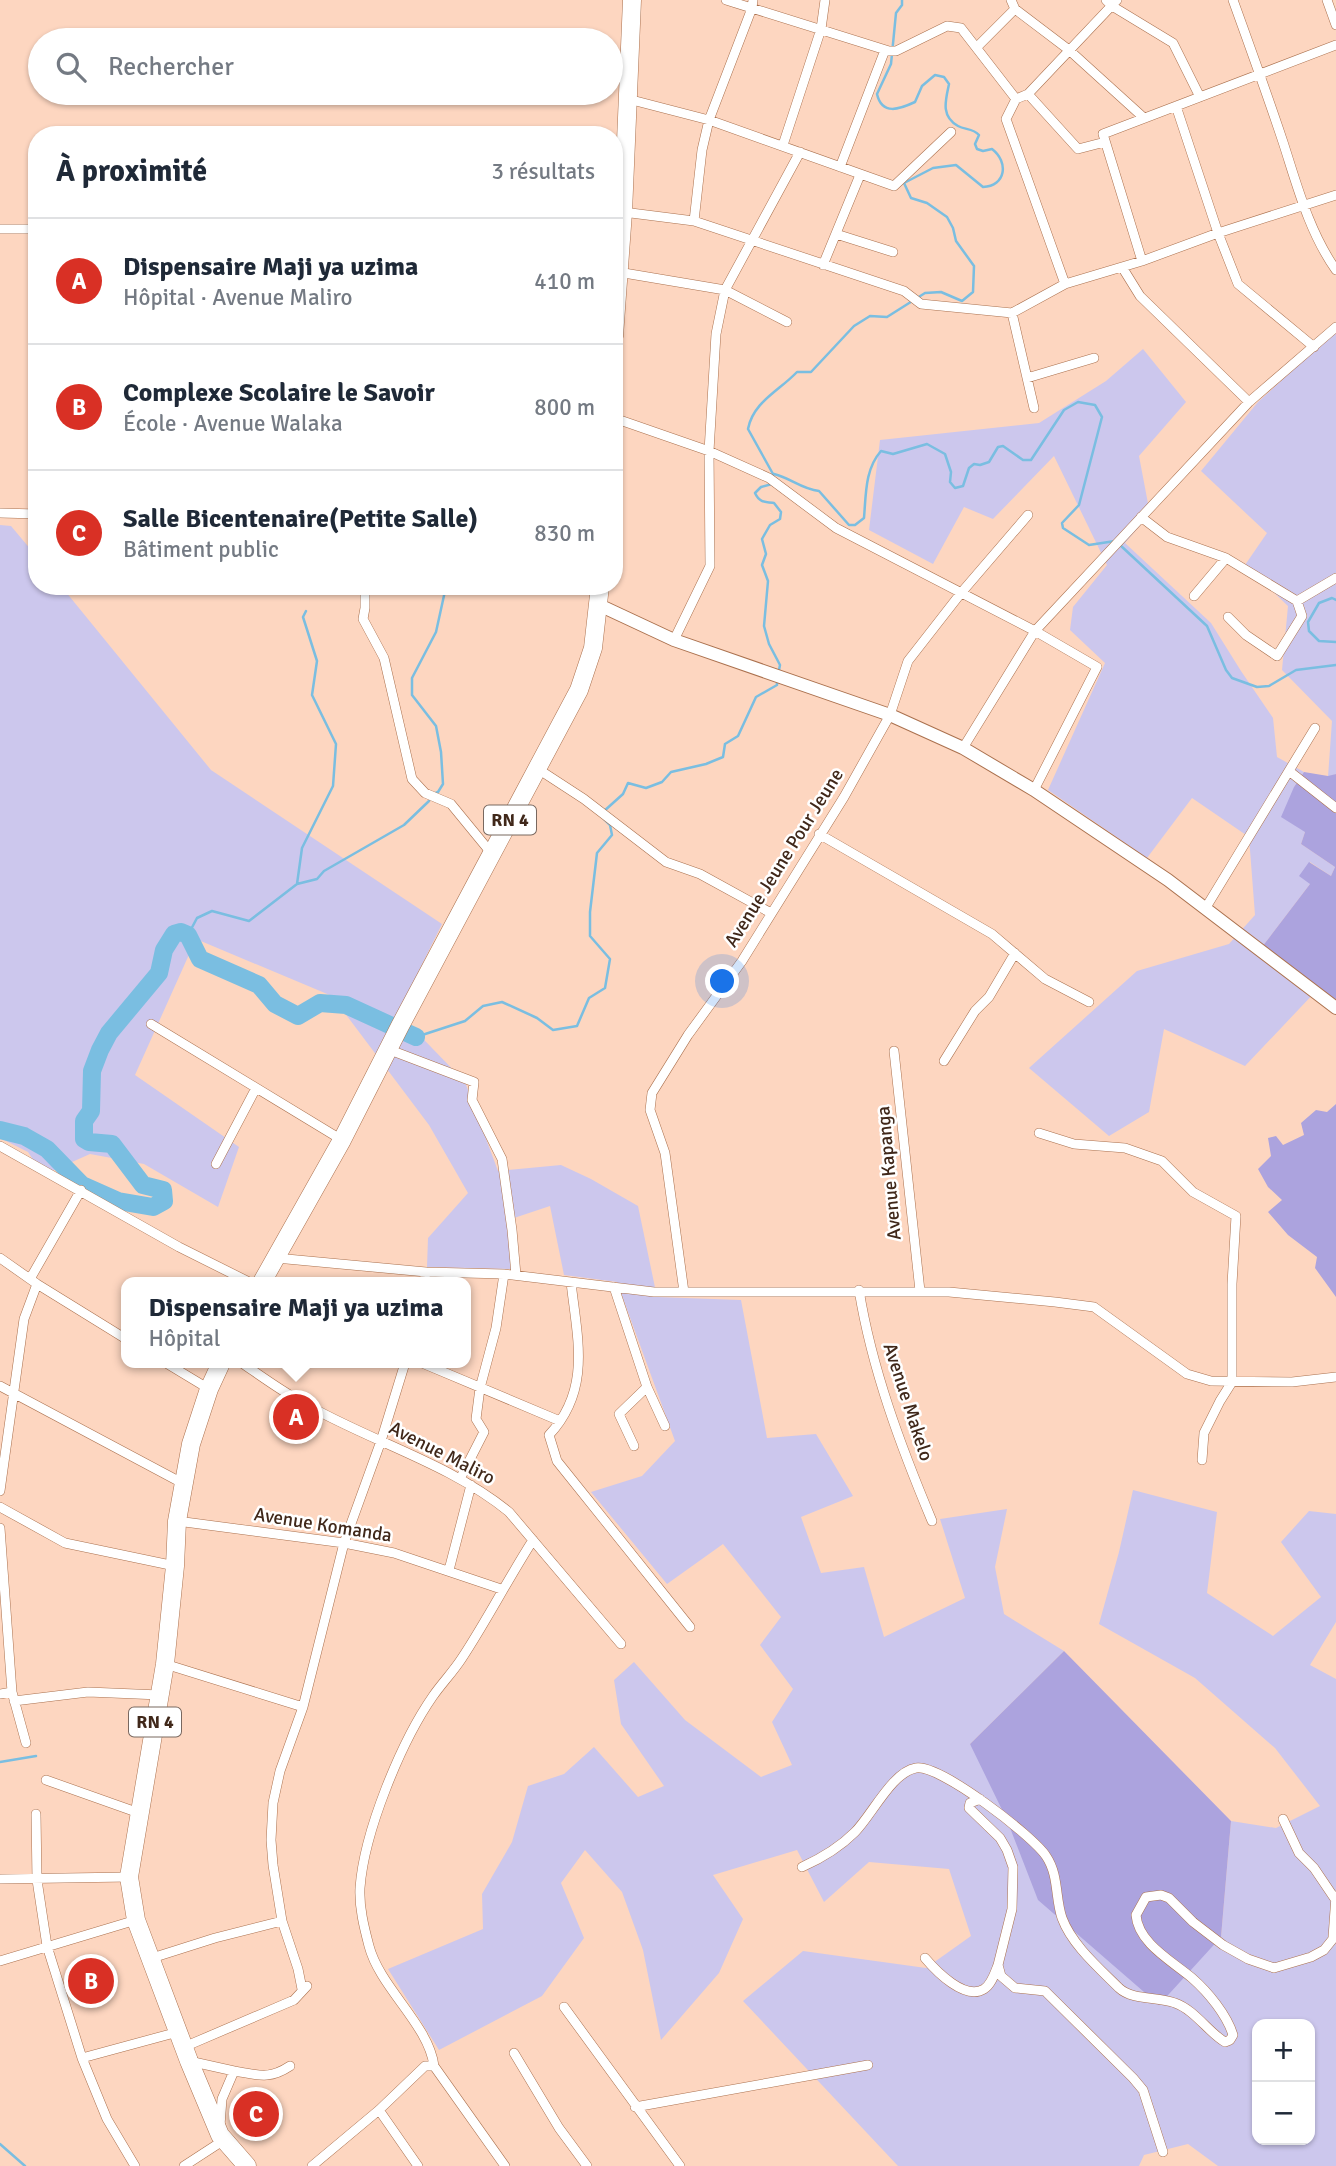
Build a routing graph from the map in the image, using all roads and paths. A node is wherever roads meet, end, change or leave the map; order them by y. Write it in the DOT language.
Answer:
graph roads {
  1 [pos="632,0"];
  2 [pos="726,0"];
  3 [pos="825,0"];
  4 [pos="1233,0"];
  5 [pos="1326,0"];
  6 [pos="1112,2"];
  7 [pos="752,4"];
  8 [pos="1013,4"];
  9 [pos="1336,25"];
  10 [pos="821,29"];
  11 [pos="1336,45"];
  12 [pos="977,47"];
  13 [pos="1069,50"];
  14 [pos="890,51"];
  15 [pos="1260,74"];
  16 [pos="1028,93"];
  17 [pos="1200,97"];
  18 [pos="627,99"];
  19 [pos="1016,99"];
  20 [pos="1176,106"];
  21 [pos="1144,118"];
  22 [pos="709,120"];
  23 [pos="951,132"];
  24 [pos="1105,142"];
  25 [pos="783,145"];
  26 [pos="623,149"];
  27 [pos="800,152"];
  28 [pos="840,167"];
  29 [pos="860,174"];
  30 [pos="1336,195"];
  31 [pos="1304,205"];
  32 [pos="623,213"];
  33 [pos="694,221"];
  34 [pos="0,229"];
  35 [pos="28,229"];
  36 [pos="836,233"];
  37 [pos="1218,233"];
  38 [pos="753,240"];
  39 [pos="893,252"];
  40 [pos="1142,261"];
  41 [pos="823,265"];
  42 [pos="1122,267"];
  43 [pos="1336,270"];
  44 [pos="623,273"];
  45 [pos="1065,284"];
  46 [pos="725,290"];
  47 [pos="1012,313"];
  48 [pos="787,322"];
  49 [pos="1336,327"];
  50 [pos="1314,347"];
  51 [pos="1094,358"];
  52 [pos="1027,378"];
  53 [pos="1249,402"];
  54 [pos="1034,408"];
  55 [pos="623,421"];
  56 [pos="709,451"];
  57 [pos="0,513"];
  58 [pos="28,514"];
  59 [pos="1028,514"];
  60 [pos="1141,517"];
  61 [pos="1226,558"];
  62 [pos="1336,578"];
  63 [pos="961,593"];
  64 [pos="365,595"];
  65 [pos="600,595"];
  66 [pos="1194,596"];
  67 [pos="1297,601"];
  68 [pos="599,605"];
  69 [pos="1228,617"];
  70 [pos="1035,631"];
  71 [pos="674,640"];
  72 [pos="890,715"];
  73 [pos="1315,728"];
  74 [pos="963,748"];
  75 [pos="538,769"];
  76 [pos="1289,771"];
  77 [pos="1034,789"];
  78 [pos="1336,808"];
  79 [pos="819,834"];
  80 [pos="492,854"];
  81 [pos="1205,909"];
  82 [pos="771,912"];
  83 [pos="1015,953"];
  84 [pos="1089,1002"];
  85 [pos="1336,1008"];
  86 [pos="152,1024"];
  87 [pos="394,1039"];
  88 [pos="894,1051"];
  89 [pos="944,1061"];
  90 [pos="256,1088"];
  91 [pos="1040,1133"];
  92 [pos="342,1140"];
  93 [pos="0,1146"];
  94 [pos="216,1164"];
  95 [pos="81,1191"];
  96 [pos="0,1258"];
  97 [pos="276,1258"];
  98 [pos="426,1272"];
  99 [pos="504,1274"];
  100 [pos="516,1275"];
  101 [pos="238,1277"];
  102 [pos="265,1277"];
  103 [pos="425,1277"];
  104 [pos="34,1282"];
  105 [pos="571,1282"];
  106 [pos="614,1287"];
  107 [pos="859,1290"];
  108 [pos="920,1291"];
  109 [pos="684,1292"];
  110 [pos="121,1336"];
  111 [pos="174,1368"];
  112 [pos="219,1368"];
  113 [pos="250,1368"];
  114 [pos="403,1368"];
  115 [pos="434,1368"];
  116 [pos="1336,1377"];
  117 [pos="1232,1382"];
  118 [pos="0,1386"];
  119 [pos="647,1387"];
  120 [pos="480,1388"];
  121 [pos="209,1389"];
  122 [pos="13,1395"];
  123 [pos="561,1421"];
  124 [pos="665,1426"];
  125 [pos="381,1441"];
  126 [pos="634,1447"];
  127 [pos="1202,1460"];
  128 [pos="460,1479"];
  129 [pos="184,1484"];
  130 [pos="471,1485"];
  131 [pos="0,1491"];
  132 [pos="0,1507"];
  133 [pos="177,1521"];
  134 [pos="932,1521"];
  135 [pos="0,1528"];
  136 [pos="533,1540"];
  137 [pos="1,1542"];
  138 [pos="344,1543"];
  139 [pos="175,1566"];
  140 [pos="449,1570"];
  141 [pos="502,1589"];
  142 [pos="2,1596"];
  143 [pos="690,1627"];
  144 [pos="621,1644"];
  145 [pos="165,1664"];
  146 [pos="0,1695"];
  147 [pos="160,1695"];
  148 [pos="13,1697"];
  149 [pos="303,1707"];
  150 [pos="26,1744"];
  151 [pos="46,1780"];
  152 [pos="980,1799"];
  153 [pos="139,1813"];
  154 [pos="36,1814"];
  155 [pos="1283,1819"];
  156 [pos="802,1867"];
  157 [pos="129,1877"];
  158 [pos="0,1879"];
  159 [pos="37,1880"];
  160 [pos="1335,1898"];
  161 [pos="136,1920"];
  162 [pos="282,1922"];
  163 [pos="1335,1936"];
  164 [pos="47,1946"];
  165 [pos="152,1958"];
  166 [pos="925,1958"];
  167 [pos="0,1961"];
  168 [pos="998,1965"];
  169 [pos="564,2007"];
  170 [pos="184,2047"];
  171 [pos="514,2053"];
  172 [pos="82,2058"];
  173 [pos="868,2065"];
  174 [pos="290,2066"];
  175 [pos="434,2066"];
  176 [pos="234,2071"];
  177 [pos="635,2107"];
  178 [pos="379,2110"];
  179 [pos="222,2137"];
  180 [pos="1163,2151"];
  181 [pos="135,2166"];
  182 [pos="184,2166"];
  183 [pos="247,2166"];
  184 [pos="312,2166"];
  185 [pos="418,2166"];
  186 [pos="505,2166"];
  187 [pos="587,2166"];
  188 [pos="680,2166"];
  1 -- 18 [label="highway"];
  2 -- 7 [label="street"];
  3 -- 10 [label="street"];
  4 -- 15 [label="street"];
  5 -- 9 [label="street"];
  6 -- 13 [label="street"];
  6 -- 17 [label="street"];
  7 -- 10 [label="street"];
  7 -- 22 [label="street"];
  8 -- 12 [label="street"];
  8 -- 13 [label="street"];
  10 -- 14 [label="street"];
  10 -- 25 [label="street"];
  11 -- 15 [label="street"];
  12 -- 14 [label="street"];
  12 -- 19 [label="street"];
  13 -- 16 [label="street"];
  13 -- 21 [label="street"];
  14 -- 28 [label="street"];
  15 -- 17 [label="street"];
  15 -- 31 [label="street"];
  16 -- 19 [label="street"];
  16 -- 24 [label="street"];
  17 -- 20 [label="street"];
  18 -- 22 [label="street"];
  18 -- 26 [label="highway"];
  19 -- 45 [label="street"];
  20 -- 21 [label="street"];
  20 -- 37 [label="street"];
  21 -- 24 [label="street"];
  22 -- 25 [label="street"];
  22 -- 33 [label="street"];
  23 -- 29 [label="street"];
  24 -- 40 [label="street"];
  25 -- 27 [label="street"];
  27 -- 28 [label="street"];
  27 -- 38 [label="street"];
  28 -- 29 [label="street"];
  29 -- 36 [label="street"];
  30 -- 31 [label="street"];
  31 -- 37 [label="street"];
  31 -- 43 [label="street"];
  32 -- 33 [label="street"];
  33 -- 38 [label="street"];
  34 -- 35 [label="street"];
  36 -- 39 [label="street"];
  36 -- 41 [label="street"];
  37 -- 40 [label="street"];
  37 -- 50 [label="street"];
  38 -- 41 [label="street"];
  38 -- 46 [label="street"];
  40 -- 42 [label="street"];
  41 -- 47 [label="street"];
  42 -- 45 [label="street"];
  42 -- 53 [label="street"];
  44 -- 46 [label="street"];
  45 -- 47 [label="street"];
  46 -- 48 [label="street"];
  46 -- 56 [label="street"];
  47 -- 52 [label="street"];
  49 -- 50 [label="street"];
  50 -- 53 [label="street"];
  51 -- 52 [label="street"];
  52 -- 54 [label="street"];
  53 -- 60 [label="street"];
  55 -- 56 [label="street"];
  56 -- 63 [label="street"];
  56 -- 71 [label="street"];
  57 -- 58 [label="street"];
  59 -- 63 [label="street, Avenue Jeune Pour Jeune"];
  60 -- 61 [label="street"];
  60 -- 70 [label="street"];
  61 -- 66 [label="street"];
  61 -- 67 [label="street"];
  62 -- 67 [label="street"];
  63 -- 70 [label="street"];
  63 -- 72 [label="street, Avenue Jeune Pour Jeune"];
  64 -- 80 [label="street"];
  65 -- 68 [label="highway, RN 4"];
  67 -- 69 [label="street"];
  68 -- 71 [label="street"];
  68 -- 75 [label="highway, RN 4"];
  70 -- 74 [label="street"];
  70 -- 77 [label="street"];
  71 -- 72 [label="street"];
  72 -- 74 [label="street"];
  72 -- 79 [label="street, Avenue Jeune Pour Jeune"];
  73 -- 76 [label="street"];
  74 -- 77 [label="street"];
  75 -- 80 [label="highway, RN 4"];
  75 -- 82 [label="street"];
  76 -- 78 [label="street"];
  76 -- 81 [label="street"];
  77 -- 81 [label="street"];
  79 -- 82 [label="street, Avenue Jeune Pour Jeune"];
  79 -- 83 [label="street"];
  80 -- 87 [label="highway, RN 4"];
  81 -- 85 [label="street"];
  82 -- 109 [label="street, Avenue Jeune Pour Jeune"];
  83 -- 84 [label="street"];
  83 -- 89 [label="street"];
  86 -- 90 [label="street"];
  87 -- 92 [label="highway, RN 4"];
  87 -- 100 [label="street"];
  88 -- 108 [label="street, Avenue Kapanga"];
  90 -- 92 [label="street"];
  90 -- 94 [label="street"];
  91 -- 117 [label="street"];
  92 -- 97 [label="highway, RN 4"];
  93 -- 95 [label="street"];
  95 -- 101 [label="street"];
  95 -- 104 [label="street"];
  96 -- 104 [label="street"];
  97 -- 98 [label="street"];
  97 -- 102 [label="highway, RN 4"];
  98 -- 99 [label="street"];
  98 -- 103 [label="street"];
  99 -- 100 [label="street"];
  99 -- 120 [label="street"];
  100 -- 105 [label="street"];
  104 -- 110 [label="street"];
  104 -- 122 [label="street"];
  105 -- 106 [label="street"];
  105 -- 123 [label="street"];
  106 -- 109 [label="street"];
  106 -- 119 [label="street"];
  107 -- 108 [label="street"];
  107 -- 109 [label="street"];
  107 -- 134 [label="street, Avenue Makelo"];
  108 -- 117 [label="street"];
  111 -- 121 [label="street"];
  112 -- 121 [label="highway, RN 4"];
  113 -- 125 [label="street, Avenue Maliro"];
  114 -- 125 [label="street"];
  115 -- 120 [label="street"];
  116 -- 117 [label="street"];
  117 -- 127 [label="street"];
  118 -- 122 [label="street"];
  119 -- 124 [label="street"];
  119 -- 126 [label="street"];
  120 -- 123 [label="street"];
  120 -- 128 [label="street"];
  121 -- 129 [label="highway, RN 4"];
  122 -- 129 [label="street"];
  122 -- 131 [label="street"];
  123 -- 143 [label="street"];
  125 -- 128 [label="street, Avenue Maliro"];
  125 -- 138 [label="street"];
  128 -- 130 [label="street, Avenue Maliro"];
  129 -- 133 [label="highway, RN 4"];
  130 -- 136 [label="street, Avenue Maliro"];
  130 -- 140 [label="street"];
  132 -- 139 [label="street"];
  133 -- 138 [label="street, Avenue Komanda"];
  133 -- 139 [label="highway, RN 4"];
  135 -- 137 [label="street"];
  136 -- 141 [label="street"];
  136 -- 144 [label="street, Avenue Maliro"];
  137 -- 142 [label="street"];
  138 -- 140 [label="street, Avenue Komanda"];
  138 -- 149 [label="street"];
  139 -- 145 [label="highway, RN 4"];
  140 -- 141 [label="street, Avenue Komanda"];
  141 -- 175 [label="street"];
  142 -- 148 [label="street"];
  145 -- 147 [label="highway, RN 4"];
  145 -- 149 [label="street"];
  146 -- 148 [label="street"];
  147 -- 148 [label="street"];
  147 -- 153 [label="highway, RN 4"];
  148 -- 150 [label="street"];
  149 -- 162 [label="street"];
  151 -- 153 [label="street"];
  152 -- 156 [label="street"];
  152 -- 163 [label="street"];
  152 -- 168 [label="street"];
  153 -- 157 [label="highway, RN 4"];
  154 -- 159 [label="street"];
  155 -- 160 [label="street"];
  157 -- 159 [label="street"];
  157 -- 161 [label="highway, RN 4"];
  158 -- 159 [label="street"];
  159 -- 164 [label="street"];
  160 -- 163 [label="street"];
  161 -- 164 [label="street"];
  161 -- 165 [label="highway, RN 4"];
  162 -- 165 [label="street"];
  162 -- 170 [label="street"];
  164 -- 167 [label="street"];
  164 -- 172 [label="street"];
  165 -- 170 [label="highway, RN 4"];
  166 -- 168 [label="street"];
  168 -- 180 [label="street"];
  169 -- 177 [label="street"];
  170 -- 172 [label="street"];
  170 -- 176 [label="street"];
  170 -- 179 [label="highway, RN 4"];
  171 -- 187 [label="street"];
  172 -- 181 [label="street"];
  173 -- 177 [label="street"];
  174 -- 176 [label="street"];
  175 -- 178 [label="street"];
  175 -- 186 [label="street"];
  176 -- 179 [label="street"];
  177 -- 188 [label="street"];
  178 -- 184 [label="street"];
  178 -- 185 [label="street"];
  179 -- 182 [label="street"];
  179 -- 183 [label="highway, RN 4"];
}
